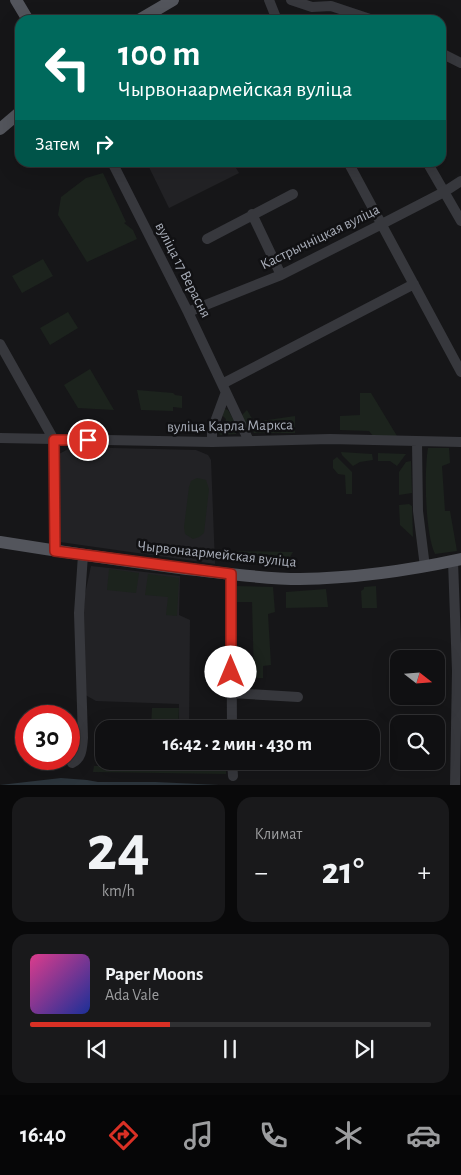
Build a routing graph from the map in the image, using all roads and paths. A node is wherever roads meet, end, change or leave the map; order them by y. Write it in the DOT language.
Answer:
graph roads {
  1 [pos="16,0"];
  2 [pos="174,0"];
  3 [pos="268,0"];
  4 [pos="291,0"];
  5 [pos="25,15"];
  6 [pos="148,15"];
  7 [pos="275,15"];
  8 [pos="351,15"];
  9 [pos="446,56"];
  10 [pos="461,63"];
  11 [pos="15,116"];
  12 [pos="0,129"];
  13 [pos="115,167"];
  14 [pos="350,167"];
  15 [pos="430,167"];
  16 [pos="461,181"];
  17 [pos="444,192"];
  18 [pos="293,194"];
  19 [pos="252,214"];
  20 [pos="461,221"];
  21 [pos="380,226"];
  22 [pos="207,239"];
  23 [pos="281,275"];
  24 [pos="414,284"];
  25 [pos="188,312"];
  26 [pos="0,344"];
  27 [pos="461,372"];
  28 [pos="224,388"];
  29 [pos="0,438"];
  30 [pos="54,440"];
  31 [pos="249,441"];
  32 [pos="212,442"];
  33 [pos="417,442"];
  34 [pos="461,442"];
  35 [pos="0,542"];
  36 [pos="55,551"];
  37 [pos="83,555"];
  38 [pos="457,560"];
  39 [pos="425,567"];
  40 [pos="231,574"];
  41 [pos="231,693"];
  42 [pos="298,697"];
  43 [pos="232,720"];
  44 [pos="80,758"];
  45 [pos="233,770"];
  46 [pos="233,776"];
  47 [pos="455,785"];
  1 -- 5 [label="main road"];
  2 -- 6 [label="main road"];
  3 -- 7 [label="street"];
  4 -- 8 [label="street"];
  9 -- 10 [label="street"];
  11 -- 12 [label="main road"];
  13 -- 25 [label="street, вуліца 17 Верасня"];
  14 -- 21 [label="street"];
  15 -- 17 [label="street"];
  16 -- 17 [label="street, Кастрычніцкая вуліца"];
  17 -- 20 [label="street"];
  17 -- 21 [label="street, Кастрычніцкая вуліца"];
  18 -- 19 [label="street"];
  19 -- 22 [label="street"];
  19 -- 23 [label="street"];
  21 -- 23 [label="street, Кастрычніцкая вуліца"];
  21 -- 24 [label="street"];
  23 -- 25 [label="street, Кастрычніцкая вуліца"];
  24 -- 27 [label="street"];
  24 -- 28 [label="street"];
  25 -- 28 [label="street, вуліца 17 Верасня"];
  26 -- 30 [label="street"];
  28 -- 31 [label="street, вуліца 17 Верасня"];
  28 -- 32 [label="street"];
  29 -- 30 [label="street, вуліца Карла Маркса"];
  30 -- 32 [label="street, вуліца Карла Маркса"];
  30 -- 36 [label="street"];
  31 -- 32 [label="street, вуліца Карла Маркса"];
  31 -- 33 [label="street, вуліца Карла Маркса"];
  33 -- 34 [label="street, вуліца Карла Маркса"];
  33 -- 39 [label="street"];
  35 -- 36 [label="main road, Чырвонаармейская вуліца"];
  36 -- 37 [label="main road, Чырвонаармейская вуліца"];
  37 -- 40 [label="main road, Чырвонаармейская вуліца"];
  37 -- 44 [label="street"];
  38 -- 39 [label="main road, Чырвонаармейская вуліца"];
  38 -- 47 [label="street"];
  39 -- 40 [label="main road, Чырвонаармейская вуліца"];
  40 -- 41 [label="street"];
  41 -- 42 [label="street"];
  41 -- 43 [label="street"];
  45 -- 46 [label="street"];
}
